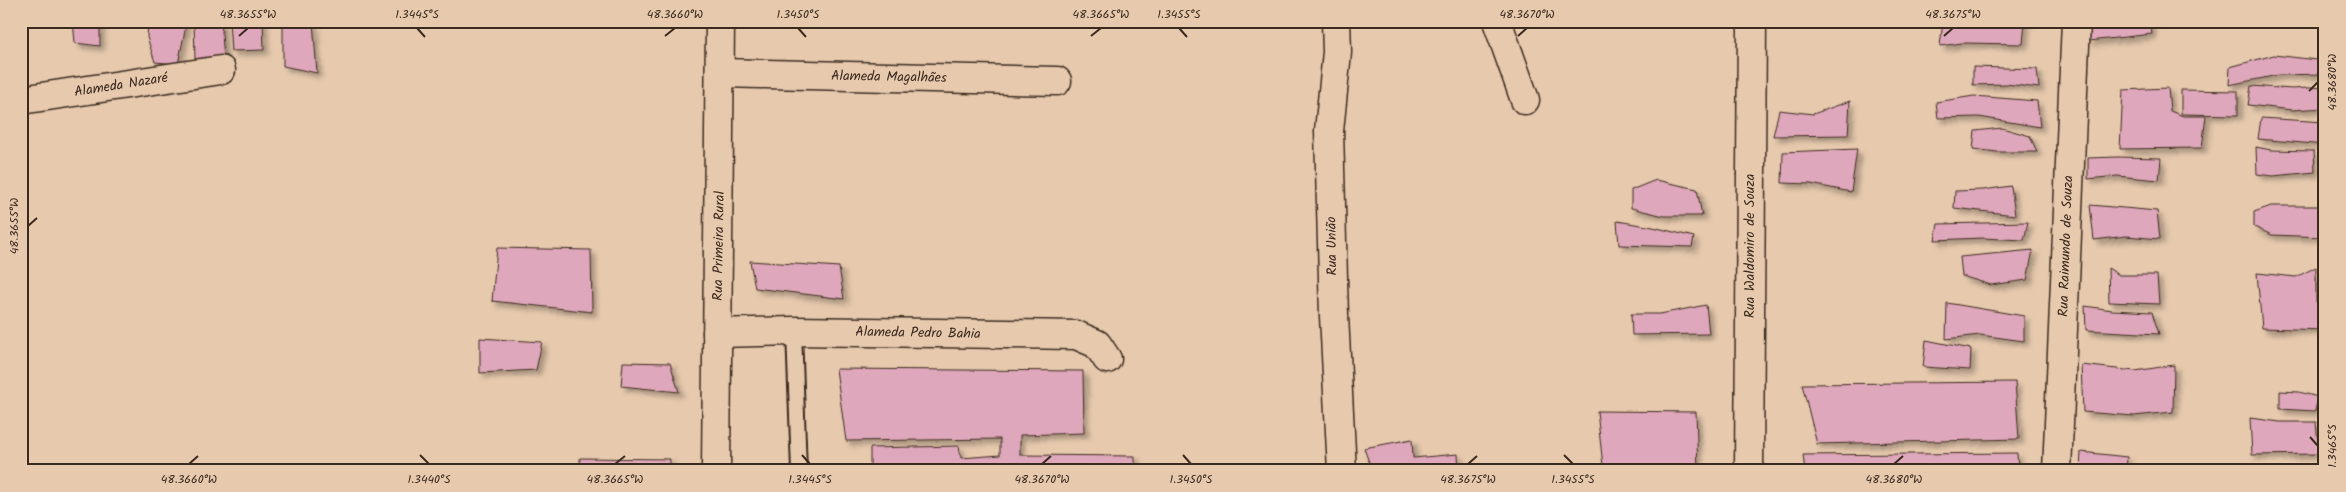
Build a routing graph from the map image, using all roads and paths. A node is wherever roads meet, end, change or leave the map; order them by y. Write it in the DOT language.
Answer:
graph roads {
  1 [pos="720,21"];
  2 [pos="1336,21"];
  3 [pos="1497,21"];
  4 [pos="1752,21"];
  5 [pos="2076,21"];
  6 [pos="221,70"];
  7 [pos="721,73"];
  8 [pos="1057,81"];
  9 [pos="21,100"];
  10 [pos="1525,100"];
  11 [pos="794,331"];
  12 [pos="717,333"];
  13 [pos="1107,359"];
  14 [pos="716,471"];
  15 [pos="799,471"];
  16 [pos="1342,471"];
  17 [pos="1749,471"];
  18 [pos="2057,471"];
  1 -- 7 [label="street, Rua Primeira Rural"];
  2 -- 16 [label="street, Rua União"];
  3 -- 10 [label="street"];
  4 -- 17 [label="street, Rua Waldomiro de Souza"];
  5 -- 18 [label="street, Rua Raimundo de Souza"];
  6 -- 9 [label="street, Alameda Nazaré"];
  7 -- 8 [label="street, Alameda Magalhães"];
  7 -- 12 [label="street, Rua Primeira Rural"];
  11 -- 12 [label="street, Alameda Pedro Bahia"];
  11 -- 13 [label="street, Alameda Pedro Bahia"];
  11 -- 15 [label="lane"];
  12 -- 14 [label="street, Rua Primeira Rural"];
}
